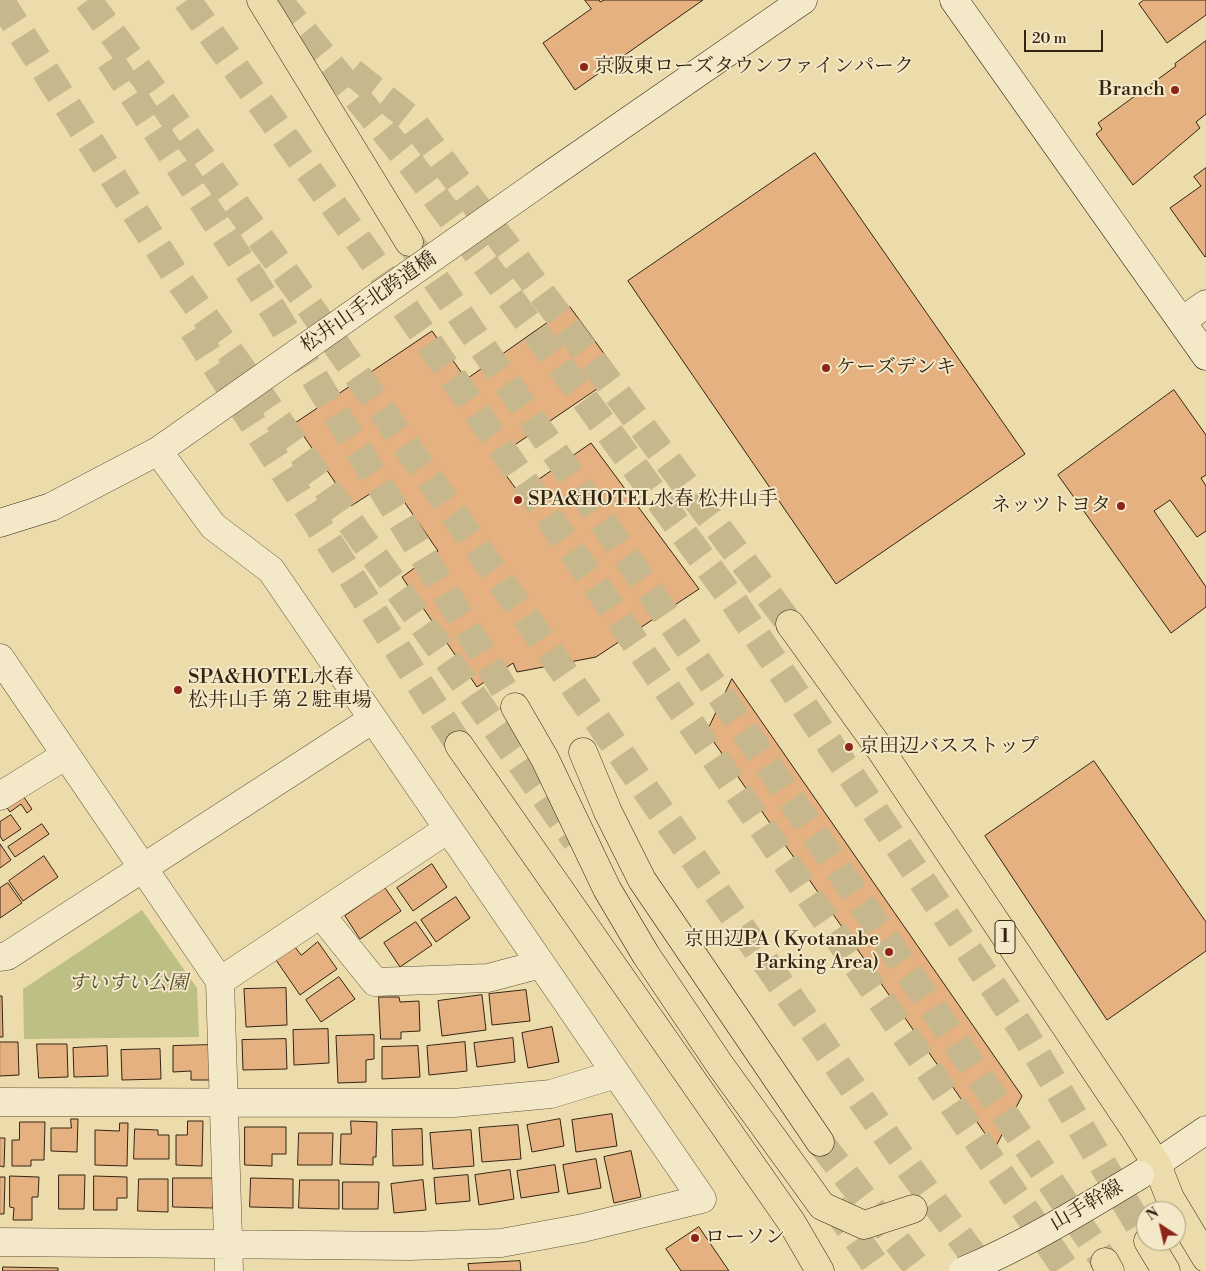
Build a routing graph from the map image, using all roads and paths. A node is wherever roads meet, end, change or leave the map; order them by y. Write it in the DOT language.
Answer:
graph roads {
  1 [pos="261,0"];
  2 [pos="804,0"];
  3 [pos="954,0"];
  4 [pos="410,242"];
  5 [pos="1206,304"];
  6 [pos="1182,321"];
  7 [pos="1206,356"];
  8 [pos="158,451"];
  9 [pos="0,523"];
  10 [pos="790,624"];
  11 [pos="0,658"];
  12 [pos="515,707"];
  13 [pos="373,719"];
  14 [pos="460,746"];
  15 [pos="583,752"];
  16 [pos="66,755"];
  17 [pos="0,796"];
  18 [pos="448,829"];
  19 [pos="143,868"];
  20 [pos="321,914"];
  21 [pos="0,957"];
  22 [pos="541,964"];
  23 [pos="220,982"];
  24 [pos="616,1074"];
  25 [pos="0,1102"];
  26 [pos="224,1103"];
  27 [pos="1206,1130"];
  28 [pos="820,1142"];
  29 [pos="1148,1170"];
  30 [pos="913,1209"];
  31 [pos="0,1242"];
  32 [pos="228,1244"];
  33 [pos="1154,1251"];
  34 [pos="1206,1258"];
  35 [pos="229,1271"];
  36 [pos="820,1271"];
  37 [pos="963,1271"];
  38 [pos="1166,1271"];
  1 -- 4 [label="highway"];
  2 -- 8 [label="street, 松井山手北跨道橋, bridge"];
  3 -- 6 [label="street"];
  5 -- 6 [label="street"];
  6 -- 7 [label="street"];
  8 -- 9 [label="street, 松井山手北跨道橋"];
  8 -- 13 [label="street"];
  10 -- 29 [label="highway, 1"];
  11 -- 16 [label="street"];
  12 -- 30 [label="highway"];
  13 -- 18 [label="street"];
  13 -- 19 [label="street"];
  14 -- 36 [label="highway"];
  15 -- 28 [label="highway"];
  16 -- 17 [label="street"];
  16 -- 19 [label="street"];
  18 -- 20 [label="street"];
  18 -- 22 [label="street"];
  19 -- 21 [label="street"];
  19 -- 23 [label="street"];
  20 -- 22 [label="street"];
  20 -- 23 [label="street"];
  22 -- 24 [label="street"];
  23 -- 26 [label="street"];
  24 -- 26 [label="street"];
  24 -- 32 [label="street"];
  25 -- 26 [label="street"];
  26 -- 32 [label="street"];
  27 -- 29 [label="street, 山手幹線"];
  29 -- 34 [label="highway, 1"];
  29 -- 37 [label="street, 山手幹線, bridge"];
  31 -- 32 [label="street"];
  32 -- 35 [label="street"];
  33 -- 38 [label="highway"];
}
